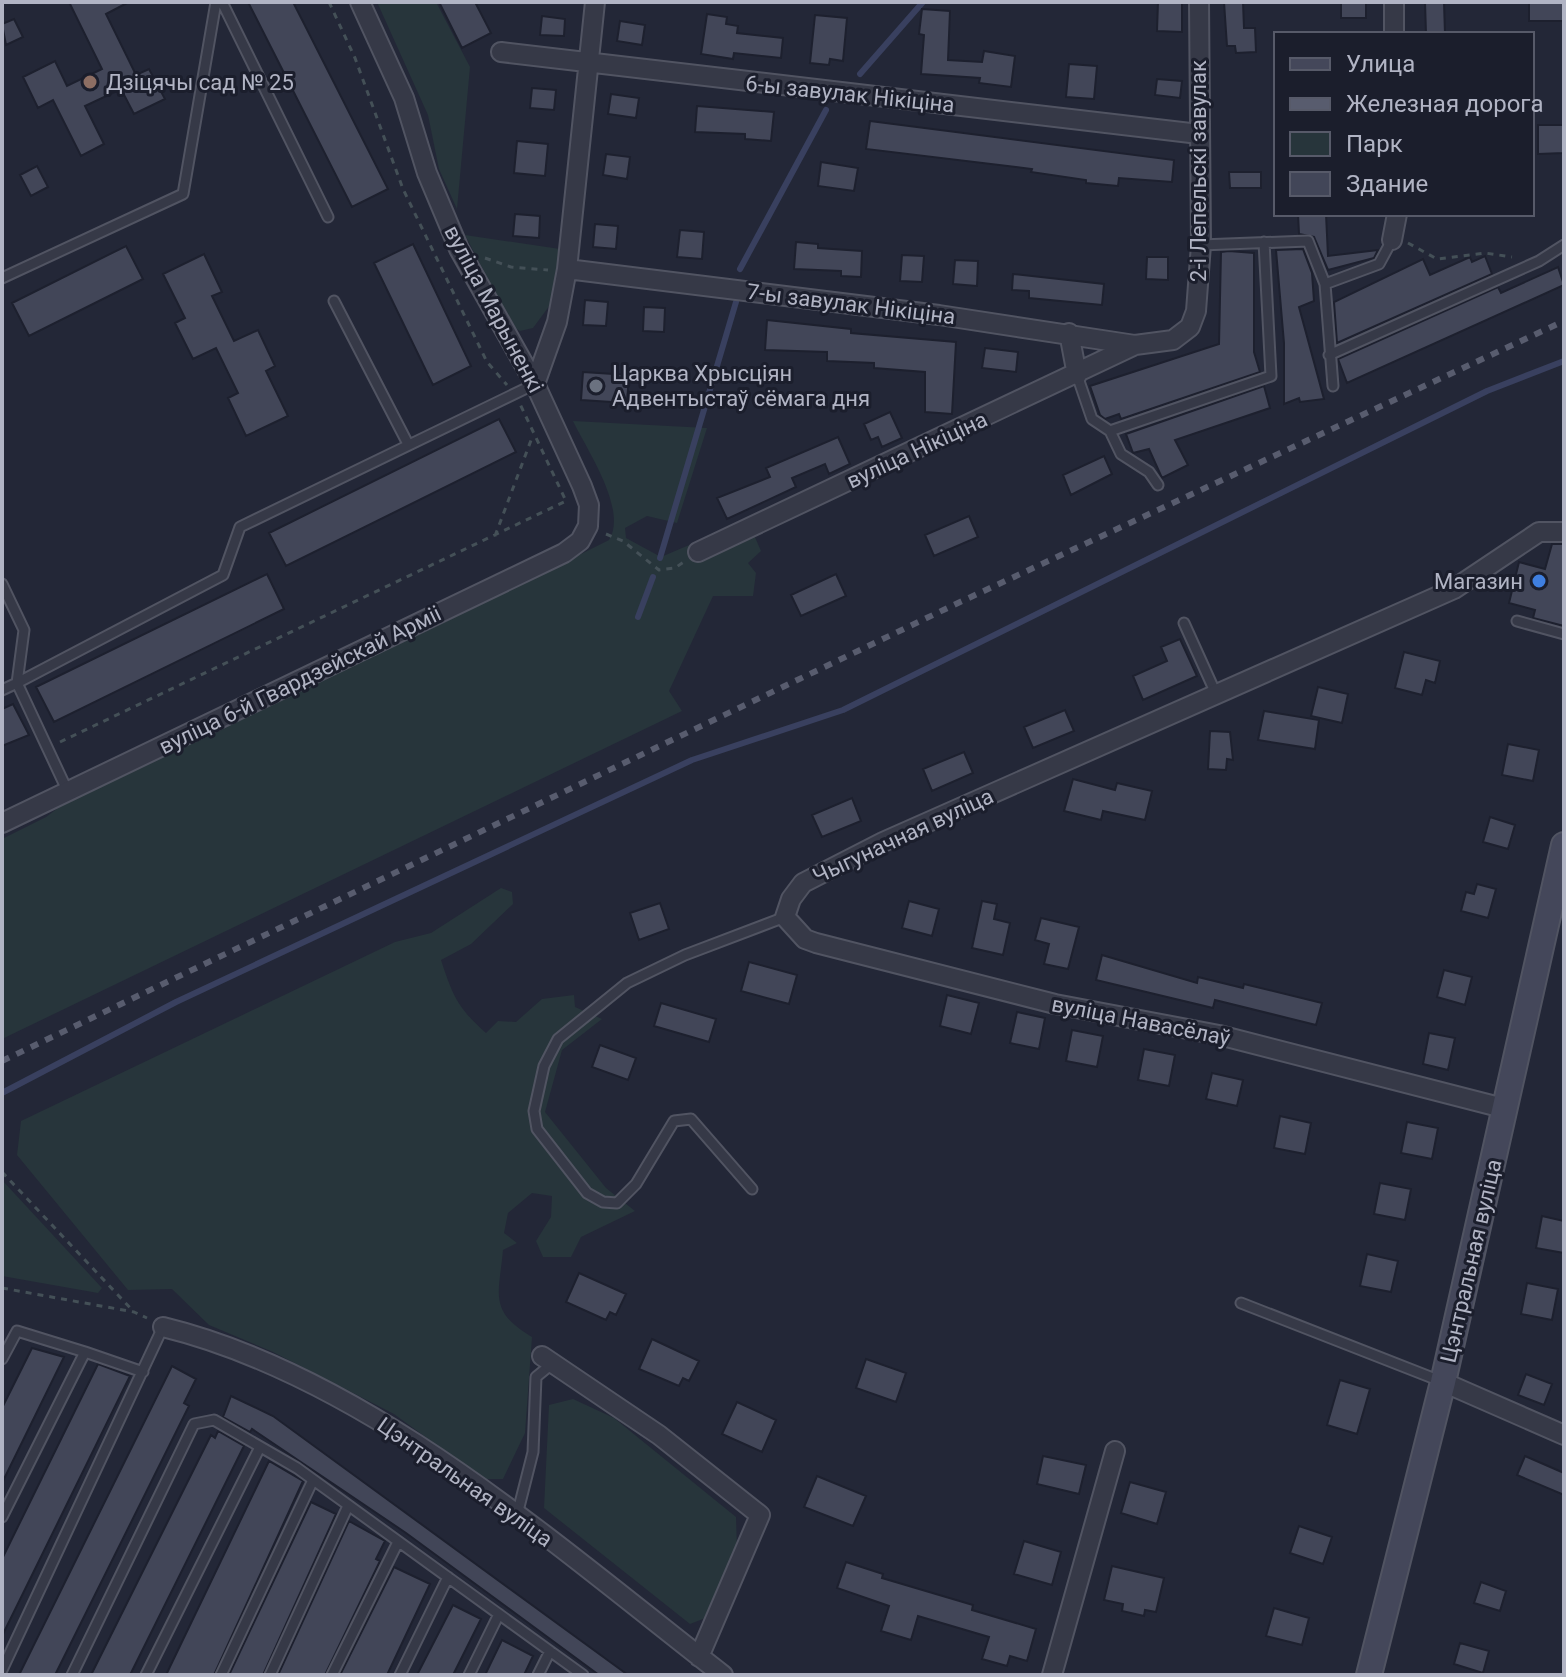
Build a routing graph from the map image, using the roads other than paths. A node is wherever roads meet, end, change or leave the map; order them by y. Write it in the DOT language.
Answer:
graph roads {
  1 [pos="216,2"];
  2 [pos="222,2"];
  3 [pos="360,2"];
  4 [pos="595,2"];
  5 [pos="1199,2"];
  6 [pos="1394,2"];
  7 [pos="1394,32"];
  8 [pos="501,52"];
  9 [pos="587,65"];
  10 [pos="1199,134"];
  11 [pos="1397,216"];
  12 [pos="328,217"];
  13 [pos="1392,240"];
  14 [pos="1264,242"];
  15 [pos="1201,245"];
  16 [pos="1564,245"];
  17 [pos="567,269"];
  18 [pos="2,278"];
  19 [pos="1325,284"];
  20 [pos="334,301"];
  21 [pos="1069,333"];
  22 [pos="1135,345"];
  23 [pos="1329,355"];
  24 [pos="1077,375"];
  25 [pos="535,384"];
  26 [pos="1333,386"];
  27 [pos="1110,431"];
  28 [pos="408,444"];
  29 [pos="1158,485"];
  30 [pos="588,526"];
  31 [pos="1564,532"];
  32 [pos="698,552"];
  33 [pos="2,584"];
  34 [pos="1517,621"];
  35 [pos="1184,623"];
  36 [pos="1564,634"];
  37 [pos="17,683"];
  38 [pos="2,690"];
  39 [pos="1217,696"];
  40 [pos="68,792"];
  41 [pos="6,818"];
  42 [pos="1564,845"];
  43 [pos="785,917"];
  44 [pos="1507,1109"];
  45 [pos="752,1189"];
  46 [pos="1241,1303"];
  47 [pos="163,1327"];
  48 [pos="85,1352"];
  49 [pos="2,1359"];
  50 [pos="548,1360"];
  51 [pos="143,1372"];
  52 [pos="1443,1382"];
  53 [pos="1564,1435"];
  54 [pos="260,1447"];
  55 [pos="1115,1451"];
  56 [pos="313,1480"];
  57 [pos="348,1506"];
  58 [pos="517,1515"];
  59 [pos="2,1517"];
  60 [pos="398,1542"];
  61 [pos="448,1577"];
  62 [pos="499,1614"];
  63 [pos="550,1651"];
  64 [pos="699,1657"];
  65 [pos="2,1670"];
  66 [pos="72,1675"];
  67 [pos="146,1675"];
  68 [pos="221,1675"];
  69 [pos="270,1675"];
  70 [pos="332,1675"];
  71 [pos="400,1675"];
  72 [pos="469,1675"];
  73 [pos="538,1675"];
  74 [pos="583,1675"];
  75 [pos="723,1675"];
  76 [pos="1052,1675"];
  77 [pos="1369,1675"];
  1 -- 18 [label="lane"];
  2 -- 12 [label="lane"];
  3 -- 25 [label="street, вуліца Марыненкі"];
  4 -- 9 [label="street"];
  5 -- 10 [label="street, 2-і Лепельскі завулак"];
  6 -- 7 [label="street"];
  8 -- 9 [label="street, 6-ы завулак Нікіціна"];
  9 -- 10 [label="street, 6-ы завулак Нікіціна"];
  9 -- 17 [label="street"];
  10 -- 15 [label="street, 2-і Лепельскі завулак"];
  11 -- 13 [label="street"];
  13 -- 19 [label="lane"];
  14 -- 15 [label="lane"];
  14 -- 19 [label="lane"];
  14 -- 27 [label="lane"];
  15 -- 22 [label="street, 2-і Лепельскі завулак"];
  16 -- 23 [label="lane"];
  17 -- 21 [label="street, 7-ы завулак Нікіціна"];
  17 -- 25 [label="street"];
  19 -- 23 [label="lane"];
  20 -- 28 [label="lane"];
  21 -- 22 [label="street, 7-ы завулак Нікіціна"];
  21 -- 24 [label="street"];
  22 -- 24 [label="street, вуліца Нікіціна"];
  23 -- 26 [label="lane"];
  24 -- 27 [label="lane"];
  24 -- 32 [label="street, вуліца Нікіціна"];
  25 -- 28 [label="lane"];
  25 -- 30 [label="street, вуліца Марыненкі"];
  27 -- 29 [label="lane"];
  28 -- 37 [label="lane"];
  30 -- 40 [label="street, вуліца 6-й Гвардзейскай Арміі"];
  31 -- 39 [label="street, Чыгуначная вуліца"];
  33 -- 37 [label="lane"];
  34 -- 36 [label="lane"];
  35 -- 39 [label="lane"];
  37 -- 38 [label="lane"];
  37 -- 40 [label="lane"];
  39 -- 43 [label="street, Чыгуначная вуліца"];
  40 -- 41 [label="street, вуліца 6-й Гвардзейскай Арміі"];
  42 -- 44 [label="street, Цэнтральная вуліца"];
  43 -- 44 [label="street, вуліца Навасёлаў"];
  43 -- 45 [label="lane"];
  44 -- 52 [label="street, Цэнтральная вуліца"];
  46 -- 52 [label="lane"];
  47 -- 51 [label="lane"];
  47 -- 58 [label="street, Цэнтральная вуліца"];
  48 -- 49 [label="lane"];
  48 -- 51 [label="lane"];
  48 -- 59 [label="lane"];
  50 -- 58 [label="lane"];
  50 -- 64 [label="street"];
  51 -- 65 [label="lane"];
  52 -- 53 [label="street"];
  52 -- 77 [label="street, Цэнтральная вуліца"];
  54 -- 56 [label="lane"];
  54 -- 66 [label="lane"];
  54 -- 67 [label="lane"];
  55 -- 76 [label="street"];
  56 -- 57 [label="lane"];
  56 -- 68 [label="lane"];
  57 -- 60 [label="lane"];
  57 -- 69 [label="lane"];
  58 -- 64 [label="street, Цэнтральная вуліца"];
  60 -- 61 [label="lane"];
  60 -- 70 [label="lane"];
  61 -- 62 [label="lane"];
  61 -- 71 [label="lane"];
  62 -- 63 [label="lane"];
  62 -- 72 [label="lane"];
  63 -- 73 [label="lane"];
  63 -- 74 [label="lane"];
  64 -- 75 [label="street, Цэнтральная вуліца"];
}
